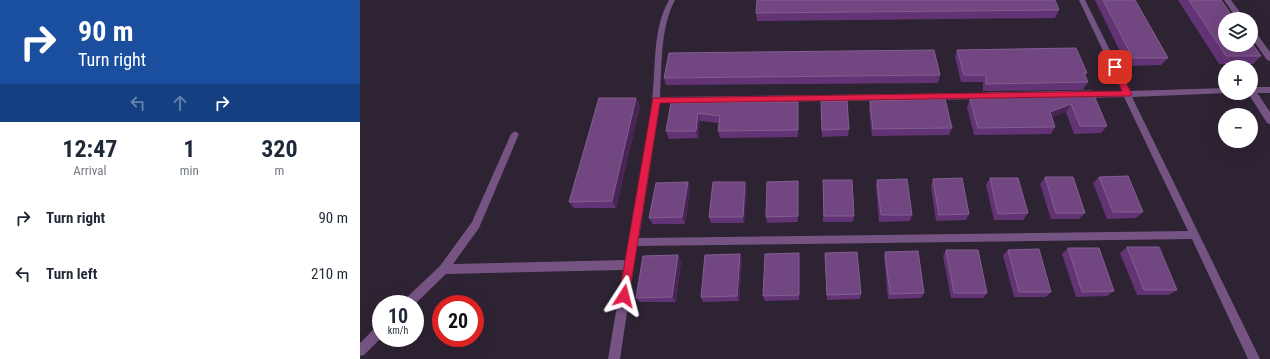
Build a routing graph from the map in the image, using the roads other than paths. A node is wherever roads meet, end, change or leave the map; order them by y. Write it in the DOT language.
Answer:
graph roads {
  1 [pos="672,0"];
  2 [pos="1082,0"];
  3 [pos="1228,0"];
  4 [pos="1236,12"];
  5 [pos="1258,42"];
  6 [pos="1270,58"];
  7 [pos="1258,90"];
  8 [pos="1270,90"];
  9 [pos="1218,91"];
  10 [pos="1128,94"];
  11 [pos="1072,95"];
  12 [pos="1008,96"];
  13 [pos="656,100"];
  14 [pos="1257,100"];
  15 [pos="1270,120"];
  16 [pos="515,134"];
  17 [pos="1194,235"];
  18 [pos="633,242"];
  19 [pos="629,265"];
  20 [pos="444,269"];
  21 [pos="417,295"];
  22 [pos="372,339"];
  23 [pos="360,351"];
  24 [pos="614,359"];
  25 [pos="1254,359"];
  1 -- 13 [label="lane"];
  2 -- 10 [label="lane"];
  3 -- 4 [label="lane"];
  5 -- 6 [label="lane"];
  7 -- 8 [label="lane"];
  9 -- 10 [label="lane"];
  10 -- 11 [label="lane"];
  10 -- 17 [label="lane"];
  12 -- 13 [label="lane"];
  13 -- 18 [label="lane"];
  14 -- 15 [label="street"];
  16 -- 20 [label="lane"];
  17 -- 18 [label="lane"];
  17 -- 25 [label="lane"];
  18 -- 19 [label="lane"];
  19 -- 20 [label="lane"];
  19 -- 24 [label="lane"];
  20 -- 21 [label="lane"];
  22 -- 23 [label="lane"];
}
